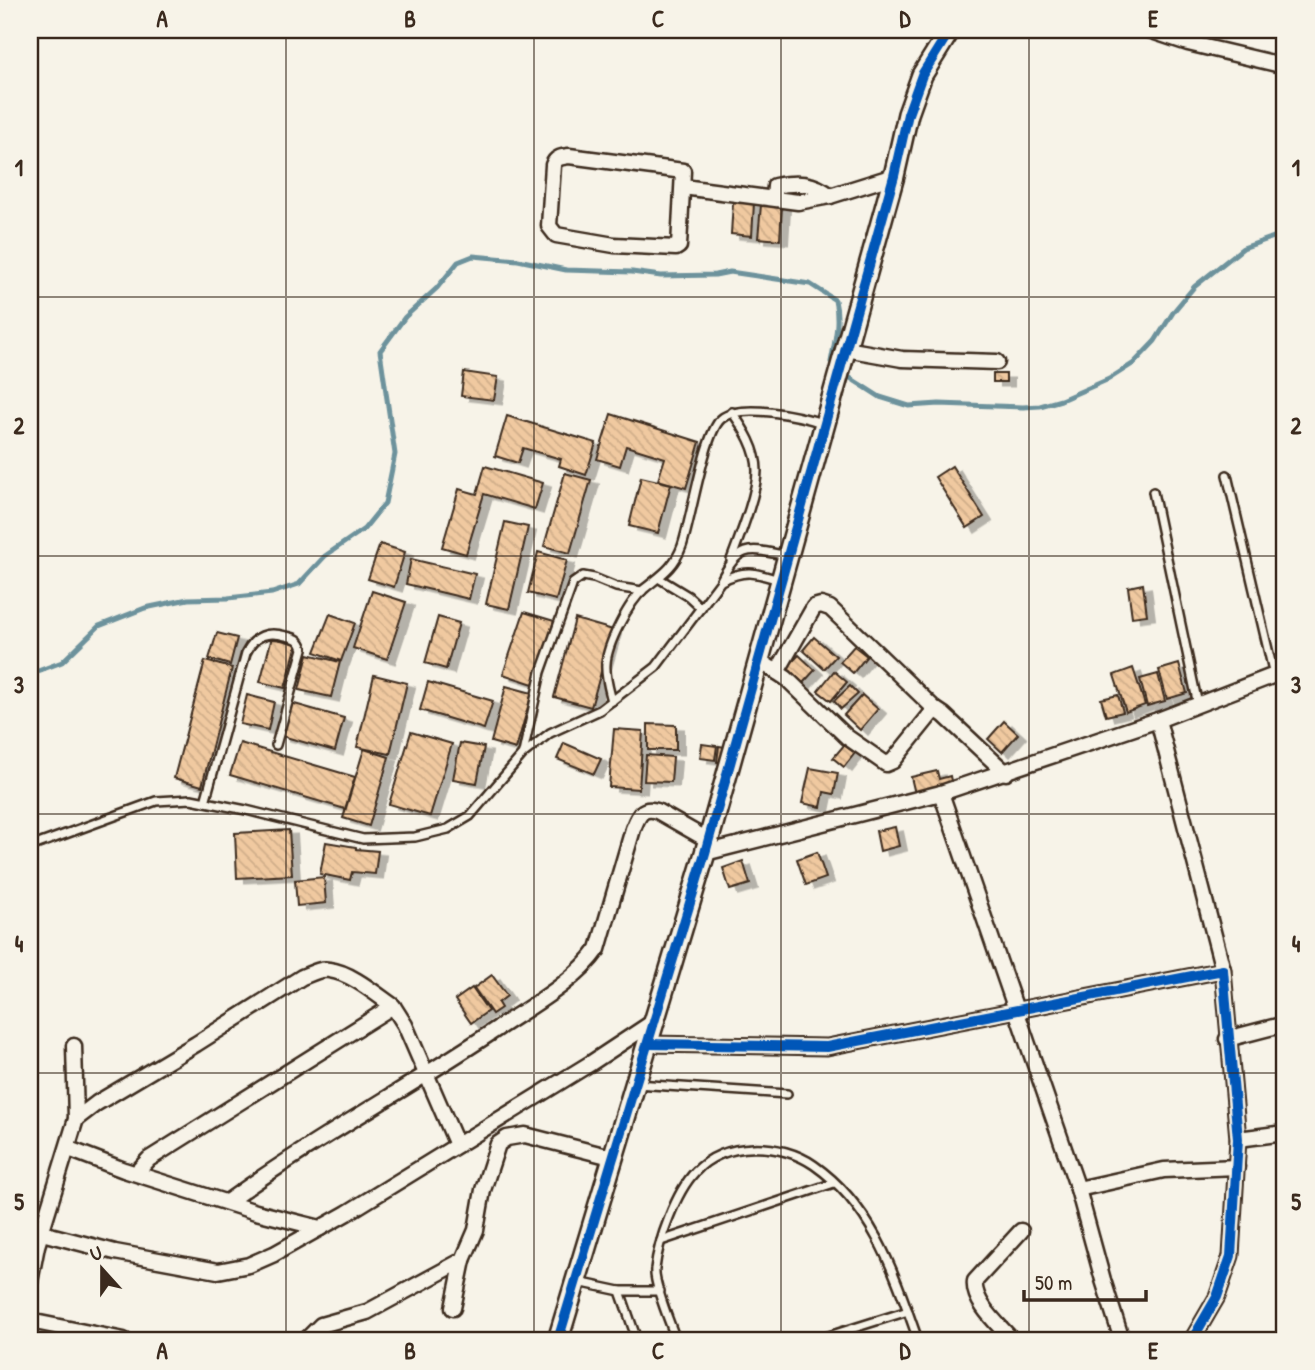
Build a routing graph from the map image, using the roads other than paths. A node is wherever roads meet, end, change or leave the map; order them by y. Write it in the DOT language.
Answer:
graph roads {
  1 [pos="950,30"];
  2 [pos="1157,31"];
  3 [pos="1285,66"];
  4 [pos="894,176"];
  5 [pos="683,187"];
  6 [pos="997,362"];
  7 [pos="842,364"];
  8 [pos="732,412"];
  9 [pos="825,424"];
  10 [pos="1227,475"];
  11 [pos="1153,492"];
  12 [pos="789,556"];
  13 [pos="731,560"];
  14 [pos="660,579"];
  15 [pos="721,581"];
  16 [pos="782,581"];
  17 [pos="642,591"];
  18 [pos="701,608"];
  19 [pos="760,661"];
  20 [pos="777,672"];
  21 [pos="1280,673"];
  22 [pos="612,701"];
  23 [pos="1198,705"];
  24 [pos="935,709"];
  25 [pos="1158,720"];
  26 [pos="276,745"];
  27 [pos="523,754"];
  28 [pos="1006,773"];
  29 [pos="942,793"];
  30 [pos="205,802"];
  31 [pos="707,846"];
  32 [pos="30,847"];
  33 [pos="1223,970"];
  34 [pos="393,1006"];
  35 [pos="1015,1010"];
  36 [pos="656,1020"];
  37 [pos="1285,1024"];
  38 [pos="1227,1039"];
  39 [pos="648,1044"];
  40 [pos="74,1046"];
  41 [pos="426,1076"];
  42 [pos="635,1084"];
  43 [pos="787,1094"];
  44 [pos="76,1119"];
  45 [pos="1285,1133"];
  46 [pos="1238,1139"];
  47 [pos="457,1145"];
  48 [pos="69,1149"];
  49 [pos="615,1158"];
  50 [pos="1237,1167"];
  51 [pos="136,1173"];
  52 [pos="834,1183"];
  53 [pos="1078,1189"];
  54 [pos="227,1202"];
  55 [pos="320,1228"];
  56 [pos="1021,1231"];
  57 [pos="36,1241"];
  58 [pos="661,1241"];
  59 [pos="463,1260"];
  60 [pos="30,1282"];
  61 [pos="576,1282"];
  62 [pos="620,1291"];
  63 [pos="660,1291"];
  64 [pos="453,1308"];
  65 [pos="908,1311"];
  66 [pos="30,1321"];
  67 [pos="124,1340"];
  68 [pos="306,1340"];
  69 [pos="558,1340"];
  70 [pos="637,1340"];
  71 [pos="676,1340"];
  72 [pos="817,1340"];
  73 [pos="918,1340"];
  74 [pos="1012,1340"];
  75 [pos="1122,1340"];
  76 [pos="1192,1340"];
  1 -- 4 [label="street"];
  2 -- 3 [label="street"];
  4 -- 5 [label="street"];
  4 -- 7 [label="street"];
  5 -- 5 [label="street"];
  6 -- 7 [label="street"];
  7 -- 9 [label="street"];
  8 -- 9 [label="lane"];
  8 -- 13 [label="lane"];
  8 -- 14 [label="lane"];
  9 -- 12 [label="street"];
  10 -- 21 [label="lane"];
  11 -- 23 [label="lane"];
  12 -- 13 [label="lane"];
  12 -- 16 [label="street"];
  13 -- 15 [label="lane"];
  14 -- 17 [label="lane"];
  14 -- 18 [label="lane"];
  15 -- 16 [label="lane"];
  15 -- 18 [label="lane"];
  16 -- 19 [label="street"];
  17 -- 22 [label="lane"];
  17 -- 27 [label="lane"];
  18 -- 22 [label="lane"];
  19 -- 20 [label="street"];
  19 -- 31 [label="street"];
  20 -- 24 [label="street"];
  20 -- 24 [label="street"];
  21 -- 23 [label="street"];
  22 -- 27 [label="lane"];
  23 -- 25 [label="street"];
  24 -- 28 [label="street"];
  25 -- 28 [label="street"];
  25 -- 33 [label="street"];
  26 -- 30 [label="lane"];
  27 -- 30 [label="lane"];
  28 -- 29 [label="street"];
  29 -- 31 [label="street"];
  29 -- 35 [label="street"];
  30 -- 32 [label="lane"];
  31 -- 36 [label="street"];
  31 -- 41 [label="street"];
  33 -- 35 [label="street"];
  33 -- 38 [label="street"];
  34 -- 41 [label="street"];
  34 -- 44 [label="street"];
  34 -- 51 [label="street"];
  35 -- 39 [label="street"];
  35 -- 53 [label="street"];
  36 -- 39 [label="street"];
  36 -- 47 [label="street"];
  37 -- 38 [label="street"];
  38 -- 46 [label="street"];
  39 -- 42 [label="street"];
  40 -- 44 [label="street"];
  41 -- 47 [label="street"];
  41 -- 54 [label="street"];
  42 -- 43 [label="lane"];
  42 -- 49 [label="street"];
  44 -- 48 [label="street"];
  45 -- 46 [label="street"];
  46 -- 50 [label="street"];
  47 -- 55 [label="street"];
  48 -- 51 [label="street"];
  48 -- 57 [label="street"];
  49 -- 59 [label="street"];
  49 -- 61 [label="street"];
  50 -- 53 [label="street"];
  50 -- 76 [label="street"];
  51 -- 54 [label="street"];
  52 -- 58 [label="lane"];
  52 -- 58 [label="lane"];
  52 -- 65 [label="lane"];
  53 -- 75 [label="street"];
  54 -- 55 [label="street"];
  55 -- 57 [label="street"];
  56 -- 74 [label="street"];
  57 -- 60 [label="street"];
  58 -- 63 [label="lane"];
  59 -- 64 [label="street"];
  59 -- 68 [label="street"];
  61 -- 62 [label="lane"];
  61 -- 69 [label="street"];
  62 -- 63 [label="lane"];
  62 -- 70 [label="lane"];
  63 -- 71 [label="lane"];
  65 -- 72 [label="lane"];
  65 -- 73 [label="lane"];
  66 -- 67 [label="street"];
}
